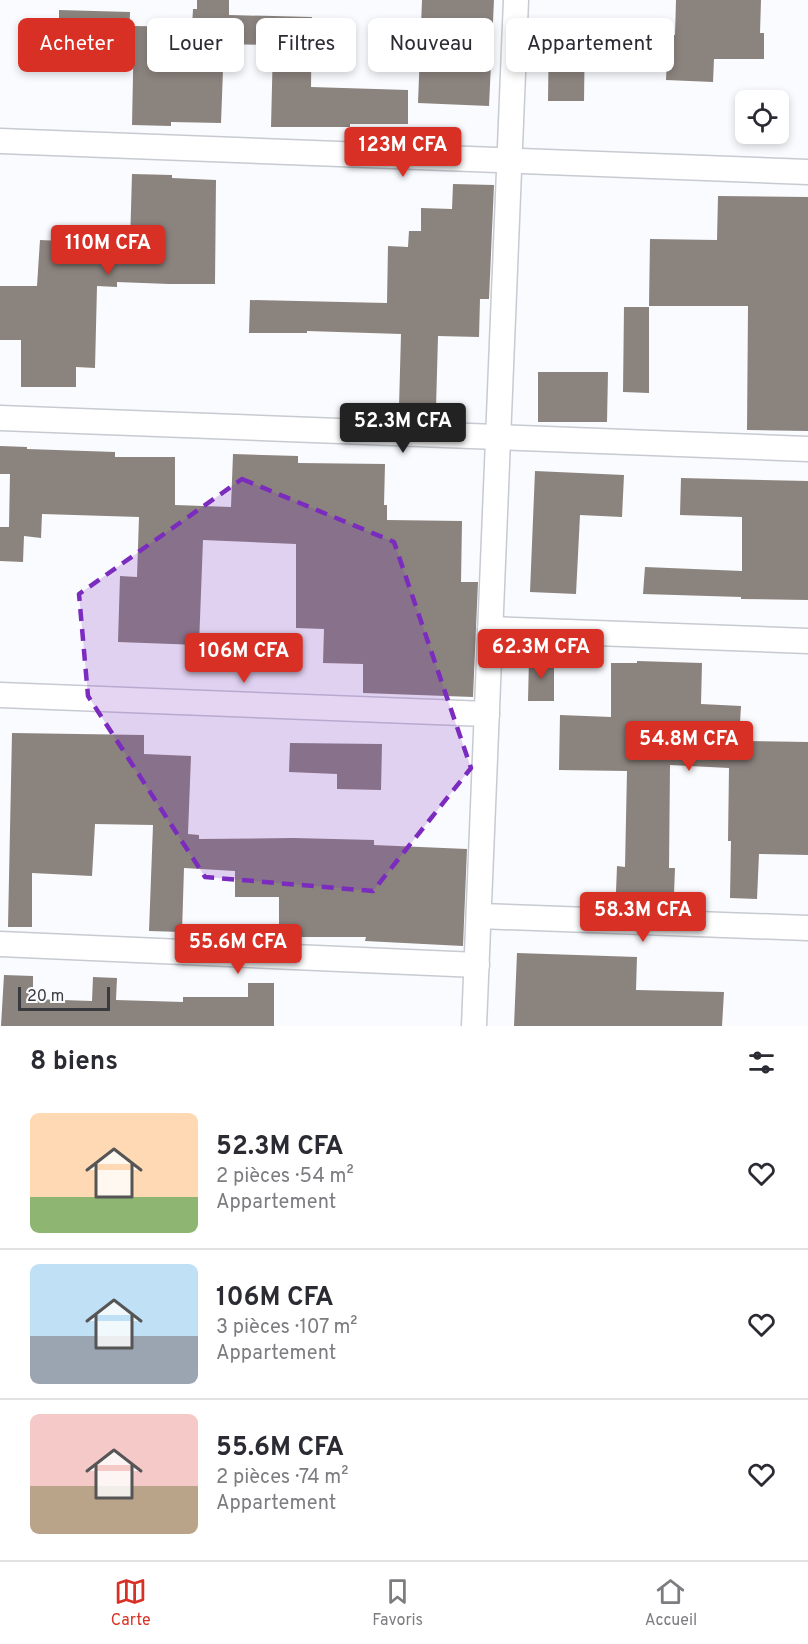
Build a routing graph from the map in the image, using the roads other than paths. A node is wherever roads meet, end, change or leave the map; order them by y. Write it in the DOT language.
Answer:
graph roads {
  1 [pos="516,0"];
  2 [pos="0,141"];
  3 [pos="510,161"];
  4 [pos="808,172"];
  5 [pos="0,418"];
  6 [pos="498,437"];
  7 [pos="808,449"];
  8 [pos="490,629"];
  9 [pos="808,641"];
  10 [pos="0,695"];
  11 [pos="487,714"];
  12 [pos="479,916"];
  13 [pos="808,928"];
  14 [pos="0,944"];
  15 [pos="477,965"];
  16 [pos="474,1026"];
  1 -- 3 [label="street"];
  2 -- 3 [label="street"];
  3 -- 4 [label="street"];
  3 -- 6 [label="street"];
  5 -- 6 [label="street"];
  6 -- 7 [label="street"];
  6 -- 8 [label="street"];
  8 -- 9 [label="street"];
  8 -- 11 [label="street"];
  10 -- 11 [label="street"];
  11 -- 12 [label="street"];
  12 -- 13 [label="street"];
  12 -- 15 [label="street"];
  14 -- 15 [label="street"];
  15 -- 16 [label="street"];
}
